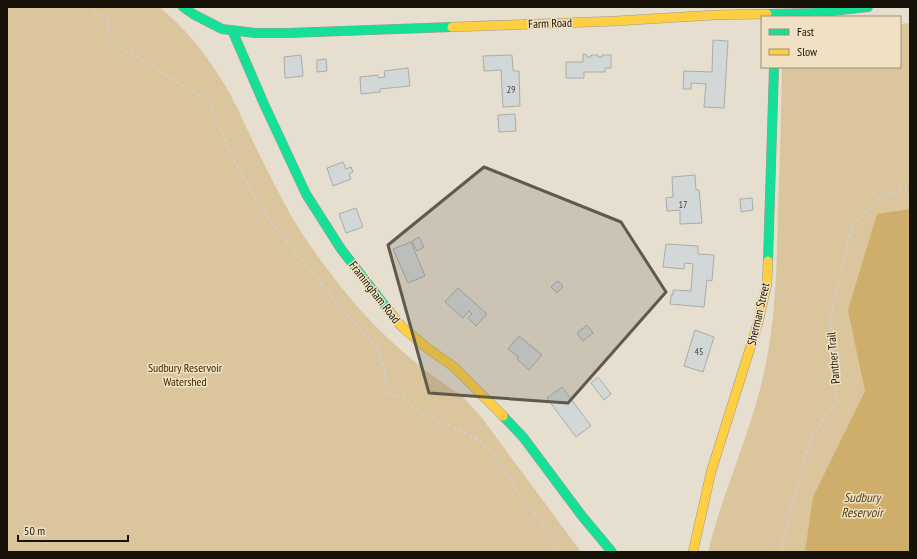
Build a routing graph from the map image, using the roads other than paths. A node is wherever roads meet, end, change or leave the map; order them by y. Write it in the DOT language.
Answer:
graph roads {
  1 [pos="183,7"];
  2 [pos="868,7"];
  3 [pos="232,30"];
  4 [pos="774,68"];
  5 [pos="612,552"];
  6 [pos="693,552"];
  1 -- 3 [label="street"];
  2 -- 3 [label="street, Farm Road"];
  3 -- 5 [label="street, Framingham Road"];
  4 -- 6 [label="street, Sherman Street"];
}
